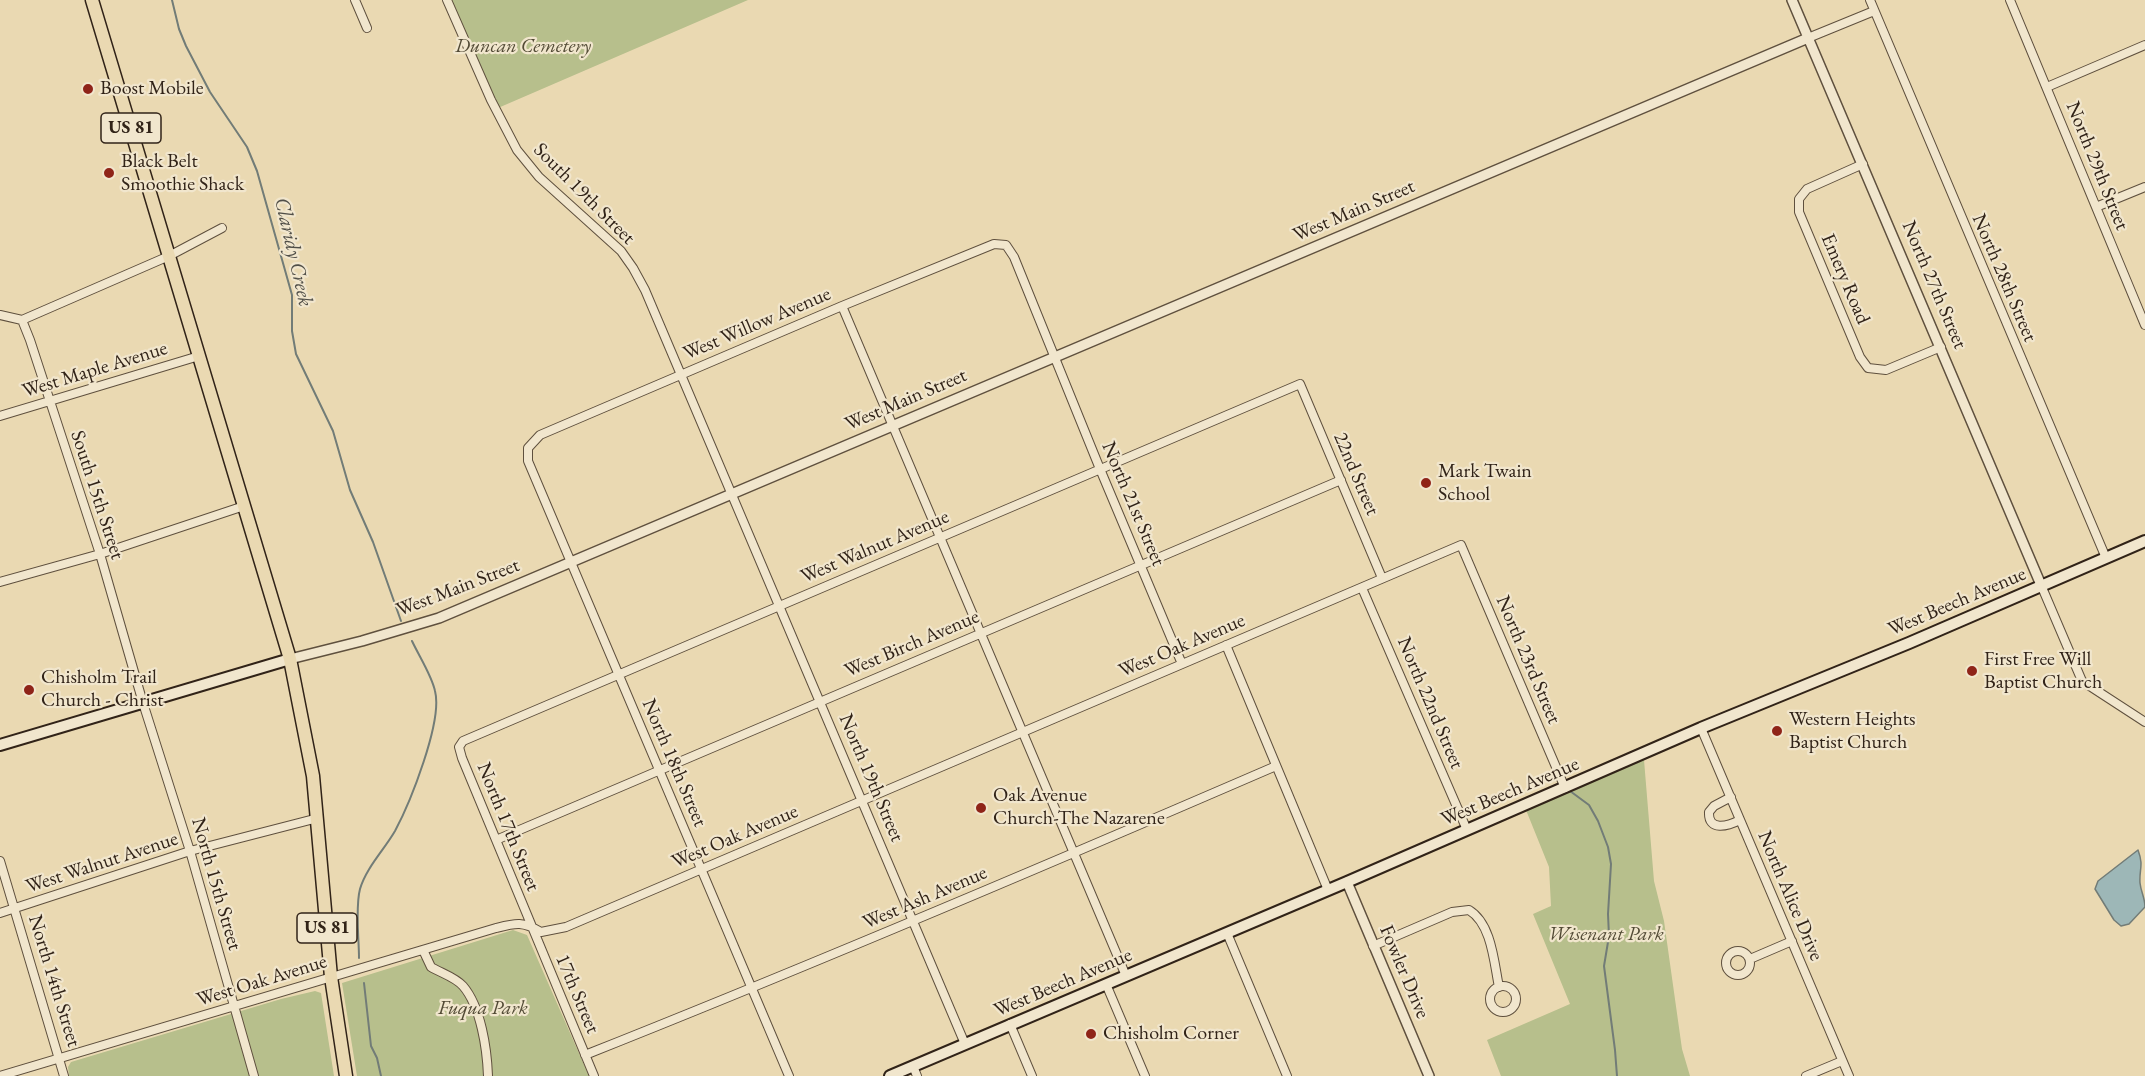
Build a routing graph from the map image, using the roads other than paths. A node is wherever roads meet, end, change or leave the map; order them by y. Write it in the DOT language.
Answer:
graph roads {
  1 [pos="92,0"];
  2 [pos="355,0"];
  3 [pos="447,0"];
  4 [pos="1792,0"];
  5 [pos="1870,0"];
  6 [pos="2010,0"];
  7 [pos="1874,11"];
  8 [pos="367,28"];
  9 [pos="1808,38"];
  10 [pos="2145,45"];
  11 [pos="2047,87"];
  12 [pos="1863,164"];
  13 [pos="2145,187"];
  14 [pos="2096,207"];
  15 [pos="222,228"];
  16 [pos="1006,245"];
  17 [pos="169,256"];
  18 [pos="842,306"];
  19 [pos="0,315"];
  20 [pos="22,320"];
  21 [pos="2145,325"];
  22 [pos="1941,347"];
  23 [pos="200,356"];
  24 [pos="1054,357"];
  25 [pos="680,375"];
  26 [pos="1300,384"];
  27 [pos="49,400"];
  28 [pos="0,416"];
  29 [pos="892,425"];
  30 [pos="528,448"];
  31 [pos="1100,469"];
  32 [pos="1341,480"];
  33 [pos="730,494"];
  34 [pos="244,506"];
  35 [pos="940,537"];
  36 [pos="2145,541"];
  37 [pos="1461,545"];
  38 [pos="100,554"];
  39 [pos="2106,558"];
  40 [pos="570,563"];
  41 [pos="1141,565"];
  42 [pos="1382,578"];
  43 [pos="0,582"];
  44 [pos="2041,585"];
  45 [pos="1362,588"];
  46 [pos="780,607"];
  47 [pos="980,633"];
  48 [pos="1226,645"];
  49 [pos="290,658"];
  50 [pos="1182,664"];
  51 [pos="619,675"];
  52 [pos="820,701"];
  53 [pos="143,703"];
  54 [pos="2145,722"];
  55 [pos="1701,728"];
  56 [pos="1022,732"];
  57 [pos="463,741"];
  58 [pos="0,745"];
  59 [pos="1276,766"];
  60 [pos="659,771"];
  61 [pos="1565,788"];
  62 [pos="1731,797"];
  63 [pos="863,801"];
  64 [pos="318,818"];
  65 [pos="1740,820"];
  66 [pos="1467,830"];
  67 [pos="496,840"];
  68 [pos="190,851"];
  69 [pos="1075,853"];
  70 [pos="0,861"];
  71 [pos="701,869"];
  72 [pos="1347,882"];
  73 [pos="1328,890"];
  74 [pos="15,909"];
  75 [pos="0,913"];
  76 [pos="914,921"];
  77 [pos="530,925"];
  78 [pos="1227,933"];
  79 [pos="1792,941"];
  80 [pos="1373,946"];
  81 [pos="423,950"];
  82 [pos="1750,959"];
  83 [pos="1126,975"];
  84 [pos="331,978"];
  85 [pos="1106,984"];
  86 [pos="1499,987"];
  87 [pos="754,988"];
  88 [pos="234,1007"];
  89 [pos="1010,1024"];
  90 [pos="964,1044"];
  91 [pos="585,1055"];
  92 [pos="59,1058"];
  93 [pos="1842,1060"];
  94 [pos="915,1071"];
  95 [pos="0,1076"];
  96 [pos="64,1076"];
  97 [pos="254,1076"];
  98 [pos="346,1076"];
  99 [pos="488,1076"];
  100 [pos="594,1076"];
  101 [pos="789,1076"];
  102 [pos="890,1076"];
  103 [pos="1032,1076"];
  104 [pos="1144,1076"];
  105 [pos="1287,1076"];
  106 [pos="1429,1076"];
  107 [pos="1806,1076"];
  108 [pos="1849,1076"];
  1 -- 17 [label="main road, US 81"];
  2 -- 8 [label="street"];
  3 -- 25 [label="street, South 19th Street"];
  4 -- 9 [label="street, North 27th Street"];
  5 -- 7 [label="street, North 28th Street"];
  6 -- 11 [label="street, North 29th Street"];
  7 -- 9 [label="street"];
  7 -- 39 [label="street, North 28th Street"];
  9 -- 12 [label="street, North 27th Street"];
  9 -- 24 [label="street, West Main Street"];
  10 -- 11 [label="street"];
  11 -- 14 [label="street, North 29th Street"];
  12 -- 22 [label="street, North 27th Street"];
  12 -- 22 [label="street, Emery Road"];
  13 -- 14 [label="street"];
  14 -- 21 [label="street, North 29th Street"];
  15 -- 17 [label="street"];
  16 -- 18 [label="street, West Willow Avenue"];
  16 -- 24 [label="street, North 21st Street"];
  17 -- 20 [label="street"];
  17 -- 23 [label="main road, US 81"];
  18 -- 25 [label="street, West Willow Avenue"];
  18 -- 29 [label="street"];
  19 -- 20 [label="street"];
  20 -- 27 [label="street, South 15th Street"];
  22 -- 44 [label="street, North 27th Street"];
  23 -- 27 [label="street, West Maple Avenue"];
  23 -- 34 [label="main road, US 81"];
  24 -- 29 [label="street, West Main Street"];
  24 -- 31 [label="street, North 21st Street"];
  25 -- 30 [label="street, West Willow Avenue"];
  25 -- 33 [label="street, South 19th Street"];
  26 -- 31 [label="street, West Walnut Avenue"];
  26 -- 32 [label="street, 22nd Street"];
  27 -- 28 [label="street, West Maple Avenue"];
  27 -- 38 [label="street, South 15th Street"];
  29 -- 33 [label="street, West Main Street"];
  29 -- 35 [label="street"];
  30 -- 40 [label="street, North 18th Street"];
  31 -- 35 [label="street, West Walnut Avenue"];
  31 -- 41 [label="street, North 21st Street"];
  32 -- 41 [label="street, West Birch Avenue"];
  32 -- 42 [label="street, 22nd Street"];
  33 -- 40 [label="street, West Main Street"];
  33 -- 46 [label="street, North 19th Street"];
  34 -- 38 [label="street"];
  34 -- 49 [label="main road, US 81"];
  35 -- 46 [label="street, West Walnut Avenue"];
  35 -- 47 [label="street"];
  36 -- 39 [label="main road, West Beech Avenue"];
  37 -- 42 [label="street, West Oak Avenue"];
  37 -- 61 [label="street, North 23rd Street"];
  38 -- 43 [label="street"];
  38 -- 53 [label="street, South 15th Street"];
  39 -- 44 [label="main road, West Beech Avenue"];
  40 -- 49 [label="street, West Main Street"];
  40 -- 51 [label="street, North 18th Street"];
  41 -- 47 [label="street, West Birch Avenue"];
  41 -- 50 [label="street, North 21st Street"];
  42 -- 45 [label="street, West Oak Avenue"];
  44 -- 54 [label="street"];
  44 -- 55 [label="main road, West Beech Avenue"];
  45 -- 48 [label="street, West Oak Avenue"];
  45 -- 66 [label="street, North 22nd Street"];
  46 -- 51 [label="street, West Walnut Avenue"];
  46 -- 52 [label="street, North 19th Street"];
  47 -- 52 [label="street, West Birch Avenue"];
  47 -- 56 [label="street"];
  48 -- 50 [label="street, West Oak Avenue"];
  48 -- 59 [label="street"];
  49 -- 53 [label="main road, West Main Street"];
  49 -- 64 [label="main road, US 81"];
  50 -- 56 [label="street, West Oak Avenue"];
  51 -- 57 [label="street, West Walnut Avenue"];
  51 -- 60 [label="street, North 18th Street"];
  52 -- 60 [label="street, West Birch Avenue"];
  52 -- 63 [label="street, North 19th Street"];
  53 -- 58 [label="main road, West Main Street"];
  53 -- 68 [label="street, North 15th Street"];
  55 -- 61 [label="main road, West Beech Avenue"];
  55 -- 62 [label="street, North Alice Drive"];
  56 -- 63 [label="street, West Oak Avenue"];
  56 -- 69 [label="street"];
  57 -- 67 [label="street, North 17th Street"];
  59 -- 69 [label="street, West Ash Avenue"];
  59 -- 73 [label="street"];
  60 -- 67 [label="street, West Birch Avenue"];
  60 -- 71 [label="street, North 18th Street"];
  61 -- 66 [label="main road, West Beech Avenue"];
  62 -- 65 [label="street, North Alice Drive"];
  62 -- 65 [label="street"];
  63 -- 71 [label="street, West Oak Avenue"];
  63 -- 76 [label="street, North 19th Street"];
  64 -- 68 [label="street, West Walnut Avenue"];
  64 -- 84 [label="main road, US 81"];
  65 -- 79 [label="street, North Alice Drive"];
  66 -- 72 [label="main road, West Beech Avenue"];
  67 -- 77 [label="street, North 17th Street"];
  68 -- 74 [label="street, West Walnut Avenue"];
  68 -- 88 [label="street, North 15th Street"];
  69 -- 76 [label="street, West Ash Avenue"];
  69 -- 83 [label="street"];
  70 -- 74 [label="street, North 14th Street"];
  71 -- 77 [label="street, West Oak Avenue"];
  71 -- 87 [label="street, North 18th Street"];
  72 -- 73 [label="main road, West Beech Avenue"];
  72 -- 80 [label="street, Fowler Drive"];
  73 -- 78 [label="main road, West Beech Avenue"];
  74 -- 75 [label="street, West Walnut Avenue"];
  74 -- 92 [label="street, North 14th Street"];
  76 -- 87 [label="street, West Ash Avenue"];
  76 -- 90 [label="street, North 19th Street"];
  77 -- 81 [label="street, West Oak Avenue"];
  77 -- 91 [label="street, 17th Street"];
  78 -- 83 [label="main road, West Beech Avenue"];
  78 -- 105 [label="street"];
  79 -- 82 [label="street"];
  79 -- 93 [label="street, North Alice Drive"];
  80 -- 86 [label="street"];
  80 -- 106 [label="street, Fowler Drive"];
  81 -- 84 [label="street, West Oak Avenue"];
  81 -- 99 [label="street"];
  83 -- 85 [label="main road, West Beech Avenue"];
  84 -- 88 [label="street, West Oak Avenue"];
  84 -- 98 [label="main road, US 81"];
  85 -- 89 [label="main road, West Beech Avenue"];
  85 -- 104 [label="street"];
  87 -- 91 [label="street, West Ash Avenue"];
  87 -- 101 [label="street, North 18th Street"];
  88 -- 92 [label="street, West Oak Avenue"];
  88 -- 97 [label="street, North 15th Street"];
  89 -- 90 [label="main road, West Beech Avenue"];
  89 -- 103 [label="street"];
  90 -- 94 [label="main road, West Beech Avenue"];
  91 -- 100 [label="street, 17th Street"];
  92 -- 95 [label="street, West Oak Avenue"];
  92 -- 96 [label="street, North 14th Street"];
  93 -- 107 [label="street"];
  93 -- 108 [label="street, North Alice Drive"];
  94 -- 102 [label="main road, West Beech Avenue"];
}
